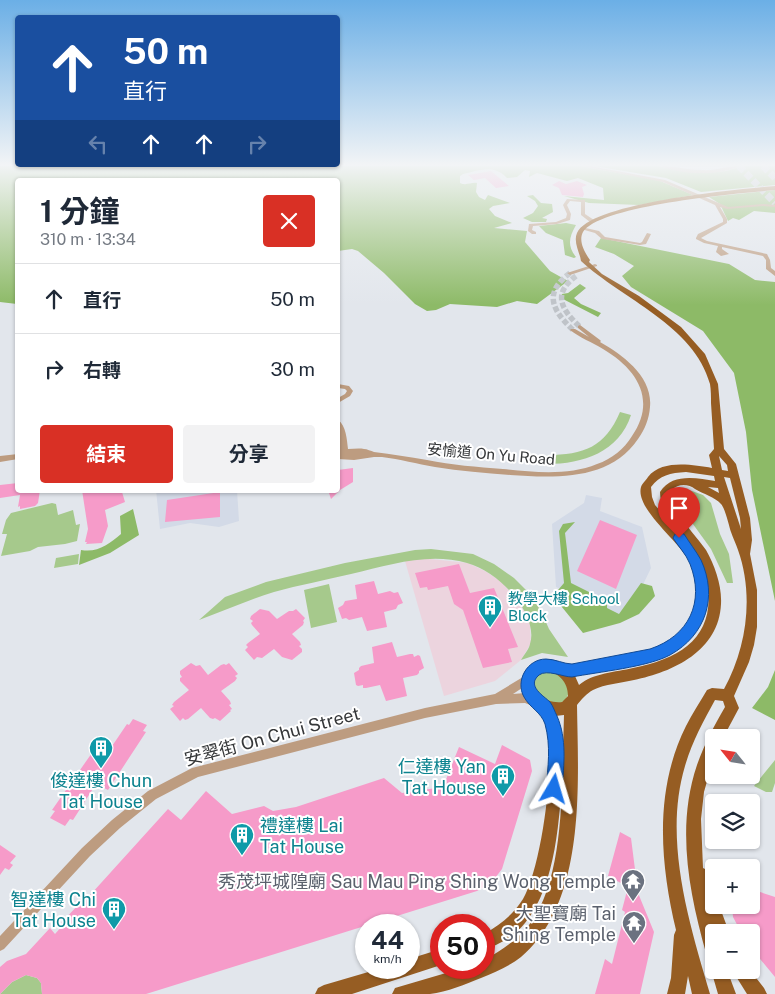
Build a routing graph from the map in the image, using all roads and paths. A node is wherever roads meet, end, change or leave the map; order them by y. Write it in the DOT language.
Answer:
graph roads {
  1 [pos="567,212"];
  2 [pos="582,212"];
  3 [pos="618,212"];
  4 [pos="721,212"];
  5 [pos="592,221"];
  6 [pos="583,228"];
  7 [pos="534,233"];
  8 [pos="649,234"];
  9 [pos="592,268"];
  10 [pos="570,273"];
  11 [pos="775,274"];
  12 [pos="576,276"];
  13 [pos="577,329"];
  14 [pos="340,386"];
  15 [pos="340,398"];
  16 [pos="719,450"];
  17 [pos="341,454"];
  18 [pos="15,456"];
  19 [pos="0,459"];
  20 [pos="725,477"];
  21 [pos="692,483"];
  22 [pos="727,502"];
  23 [pos="745,554"];
  24 [pos="563,670"];
  25 [pos="528,679"];
  26 [pos="727,695"];
  27 [pos="496,699"];
  28 [pos="572,701"];
  29 [pos="541,706"];
  30 [pos="720,729"];
  31 [pos="705,763"];
  32 [pos="694,856"];
  33 [pos="706,924"];
  34 [pos="718,924"];
  35 [pos="682,925"];
  36 [pos="495,936"];
  37 [pos="0,945"];
  38 [pos="371,979"];
  39 [pos="722,979"];
  40 [pos="747,979"];
  41 [pos="324,994"];
  42 [pos="401,994"];
  43 [pos="676,994"];
  44 [pos="700,994"];
  45 [pos="727,994"];
  46 [pos="758,994"];
  1 -- 7 [label="street"];
  2 -- 5 [label="street"];
  3 -- 5 [label="main road"];
  4 -- 11 [label="street"];
  5 -- 6 [label="main road"];
  6 -- 8 [label="street"];
  6 -- 9 [label="main road"];
  9 -- 10 [label="street"];
  9 -- 12 [label="street"];
  9 -- 16 [label="main road"];
  13 -- 17 [label="street, 安愉道 On Yu Road"];
  14 -- 15 [label="street"];
  16 -- 20 [label="main road"];
  16 -- 20 [label="main road"];
  18 -- 19 [label="street"];
  20 -- 21 [label="main road"];
  20 -- 22 [label="main road"];
  20 -- 23 [label="main road"];
  20 -- 24 [label="main road"];
  21 -- 22 [label="main road"];
  21 -- 28 [label="main road"];
  22 -- 23 [label="main road"];
  23 -- 26 [label="main road"];
  24 -- 25 [label="main road"];
  24 -- 28 [label="main road"];
  25 -- 27 [label="street, 安翠街 On Chui Street"];
  25 -- 29 [label="main road"];
  26 -- 30 [label="main road"];
  26 -- 35 [label="main road"];
  27 -- 29 [label="street, 安翠街 On Chui Street"];
  27 -- 37 [label="street, 安翠街 On Chui Street"];
  28 -- 29 [label="main road"];
  28 -- 42 [label="main road"];
  29 -- 36 [label="main road"];
  31 -- 32 [label="main road"];
  32 -- 33 [label="main road"];
  32 -- 34 [label="main road"];
  35 -- 43 [label="main road"];
  35 -- 44 [label="main road"];
  38 -- 41 [label="main road"];
  39 -- 45 [label="main road"];
  40 -- 46 [label="main road"];
}
